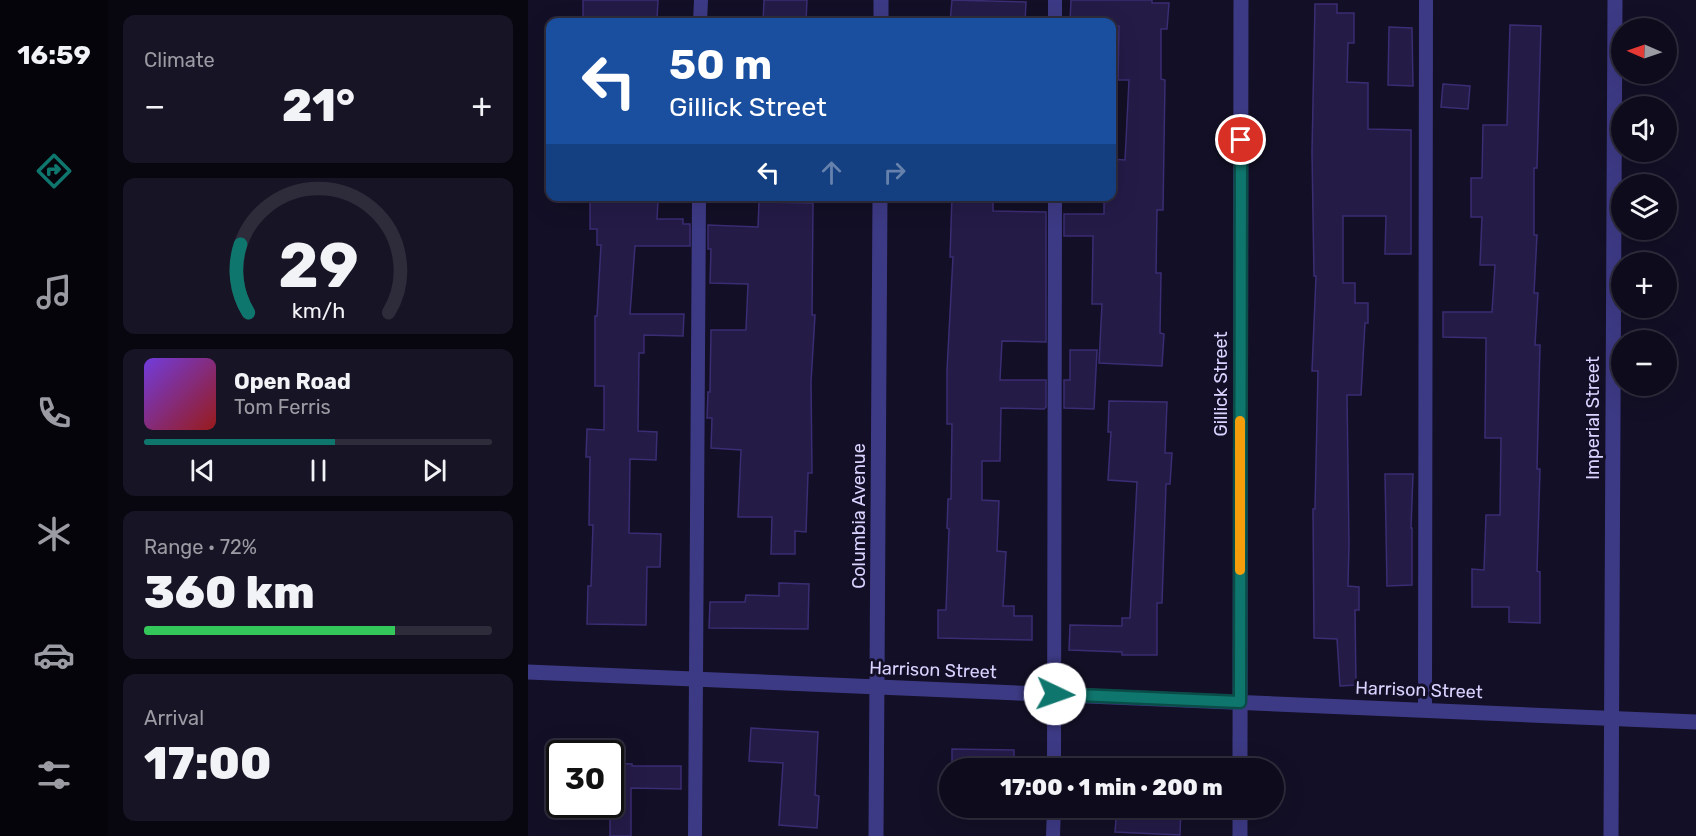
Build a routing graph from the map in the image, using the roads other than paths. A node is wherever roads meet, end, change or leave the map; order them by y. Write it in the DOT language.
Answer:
graph roads {
  1 [pos="700,0"];
  2 [pos="881,0"];
  3 [pos="1055,0"];
  4 [pos="1241,0"];
  5 [pos="1426,0"];
  6 [pos="1615,0"];
  7 [pos="700,18"];
  8 [pos="881,18"];
  9 [pos="1055,18"];
  10 [pos="699,201"];
  11 [pos="880,201"];
  12 [pos="1055,201"];
  13 [pos="528,672"];
  14 [pos="694,679"];
  15 [pos="877,687"];
  16 [pos="1055,694"];
  17 [pos="1240,702"];
  18 [pos="1425,710"];
  19 [pos="1612,718"];
  20 [pos="1696,722"];
  21 [pos="1054,758"];
  22 [pos="1240,758"];
  23 [pos="1054,818"];
  24 [pos="1240,818"];
  25 [pos="694,836"];
  26 [pos="876,836"];
  27 [pos="1053,836"];
  28 [pos="1239,836"];
  29 [pos="1611,836"];
  1 -- 7 [label="lane"];
  2 -- 8 [label="street"];
  3 -- 9 [label="lane"];
  4 -- 17 [label="street, Gillick Street"];
  5 -- 18 [label="lane"];
  6 -- 19 [label="street, Imperial Street"];
  10 -- 14 [label="lane"];
  11 -- 15 [label="street, Columbia Avenue"];
  12 -- 16 [label="lane"];
  13 -- 14 [label="street, Harrison Street"];
  14 -- 15 [label="street, Harrison Street"];
  14 -- 25 [label="lane"];
  15 -- 16 [label="street, Harrison Street"];
  15 -- 26 [label="street, Columbia Avenue"];
  16 -- 17 [label="street, Harrison Street"];
  16 -- 21 [label="lane"];
  17 -- 18 [label="street, Harrison Street"];
  17 -- 22 [label="street, Gillick Street"];
  18 -- 19 [label="street, Harrison Street"];
  19 -- 20 [label="street, Harrison Street"];
  19 -- 29 [label="street, Imperial Street"];
  23 -- 27 [label="lane"];
  24 -- 28 [label="street"];
}
